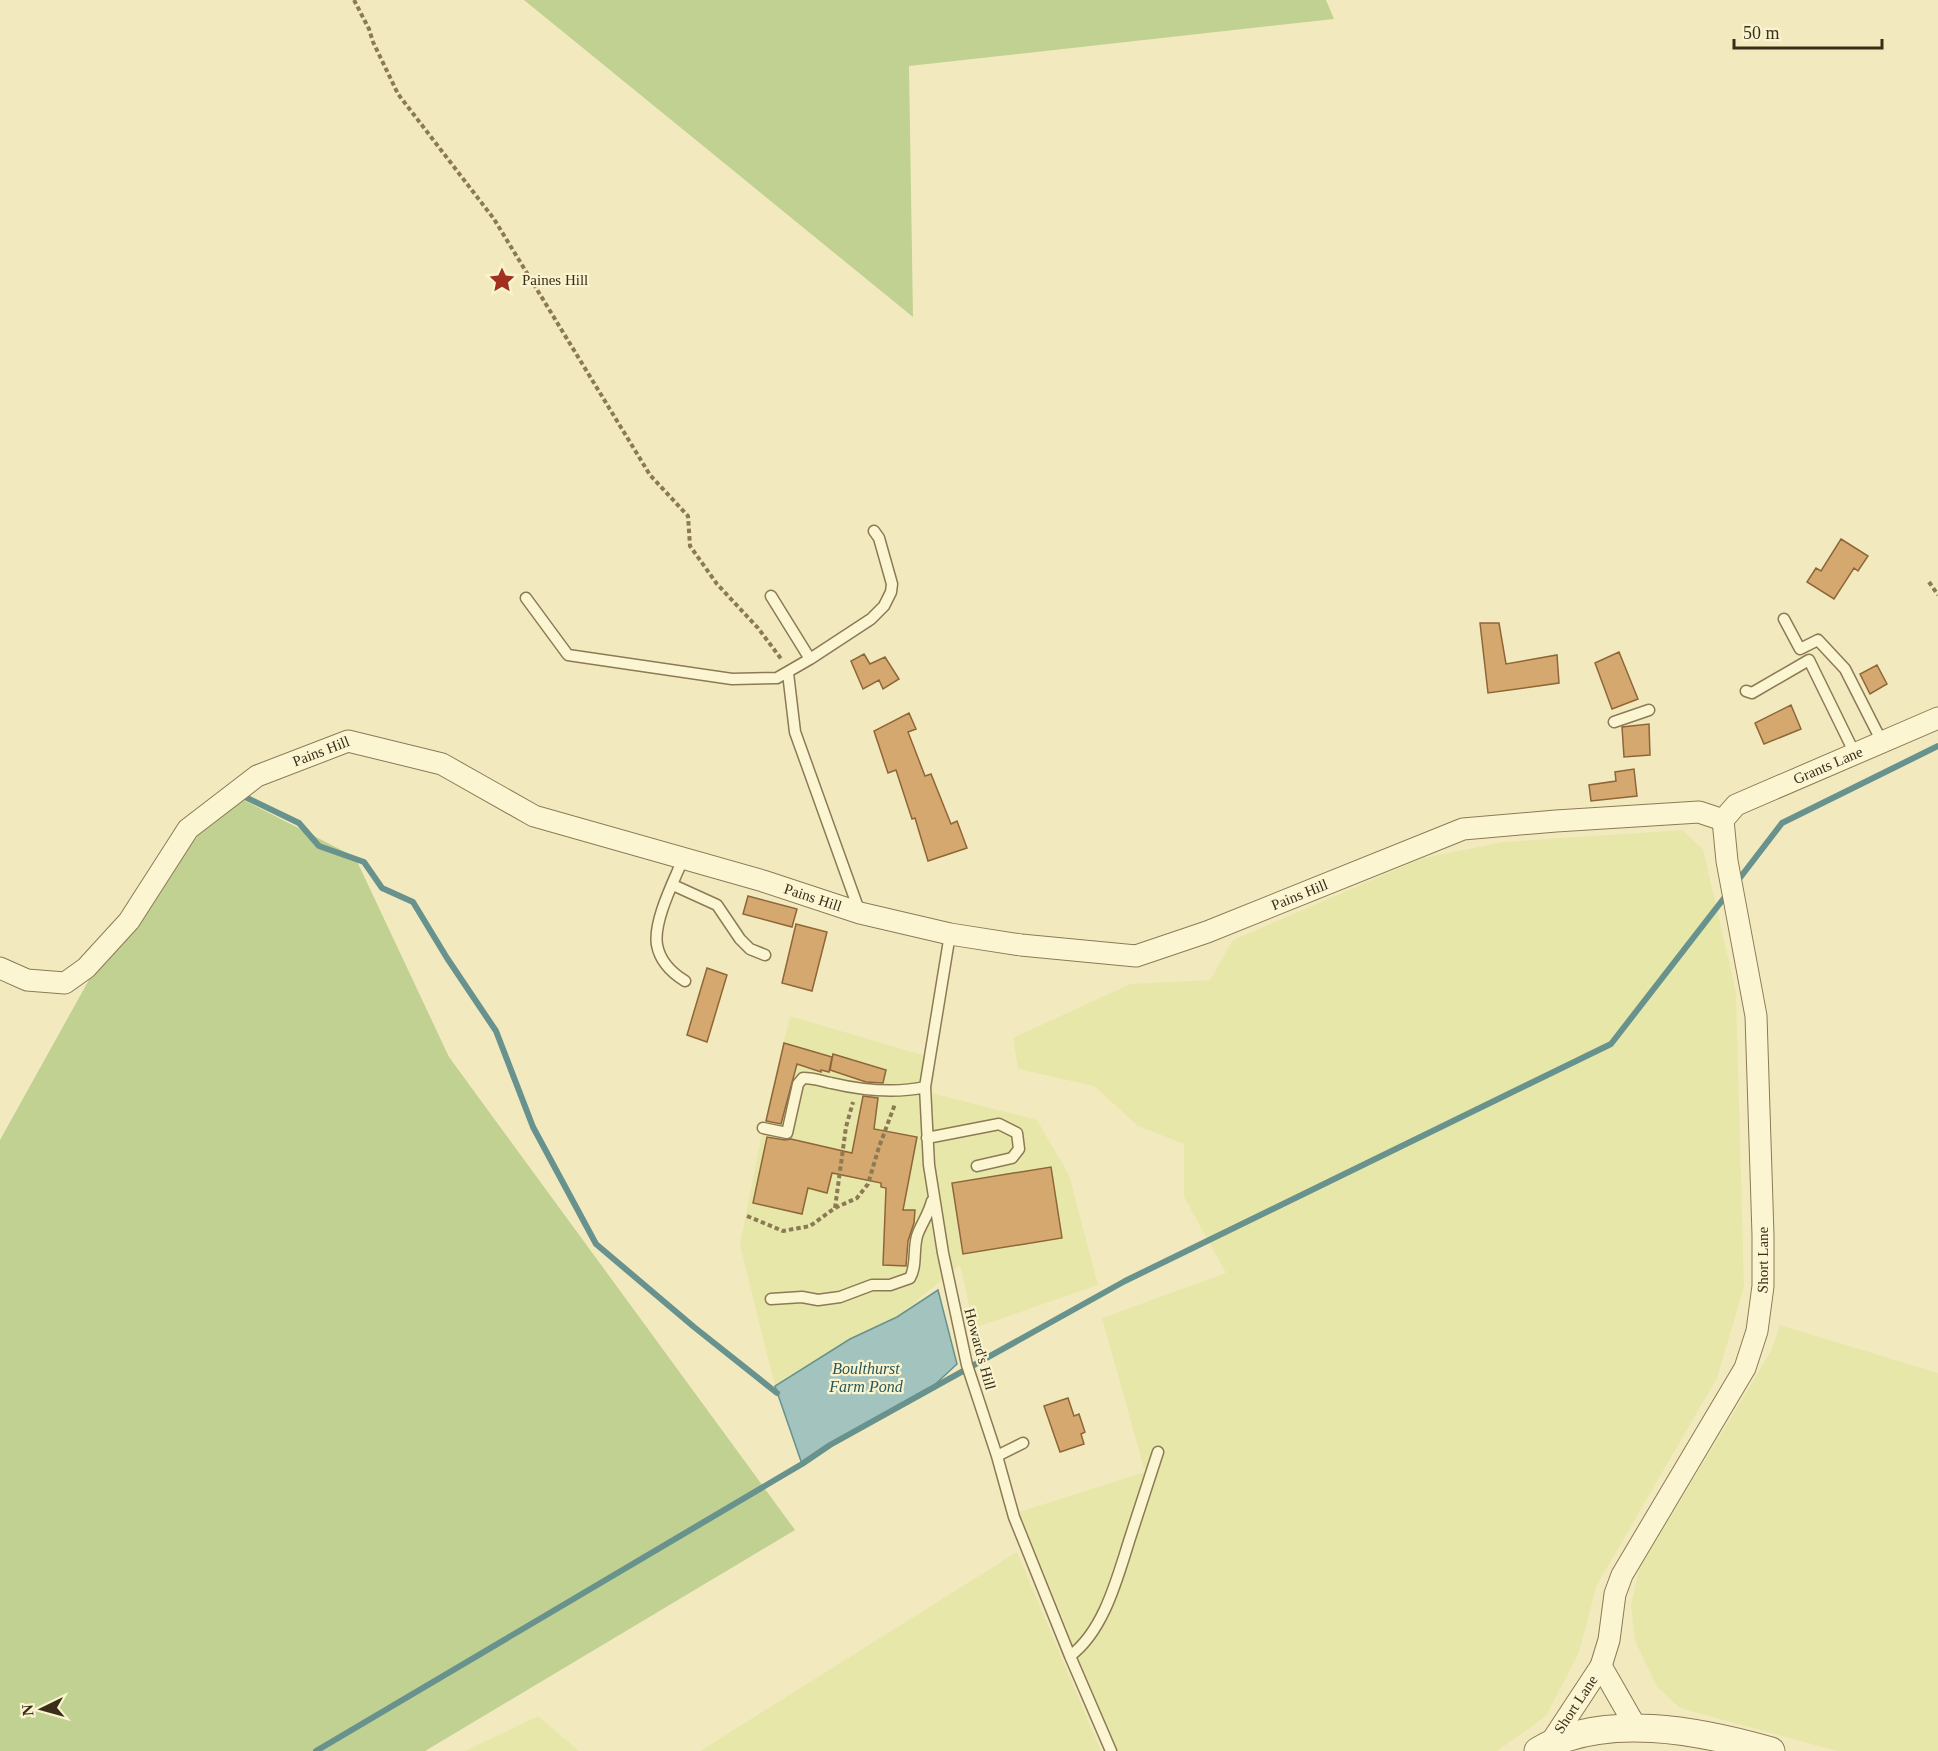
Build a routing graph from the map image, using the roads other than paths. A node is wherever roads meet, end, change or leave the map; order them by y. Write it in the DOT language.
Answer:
graph roads {
  1 [pos="874,531"];
  2 [pos="771,596"];
  3 [pos="526,598"];
  4 [pos="1784,619"];
  5 [pos="810,659"];
  6 [pos="788,673"];
  7 [pos="1746,691"];
  8 [pos="1649,710"];
  9 [pos="1938,718"];
  10 [pos="1614,723"];
  11 [pos="1882,742"];
  12 [pos="1856,754"];
  13 [pos="1723,820"];
  14 [pos="683,859"];
  15 [pos="673,885"];
  16 [pos="860,913"];
  17 [pos="950,934"];
  18 [pos="765,955"];
  19 [pos="0,968"];
  20 [pos="685,981"];
  21 [pos="925,1087"];
  22 [pos="764,1128"];
  23 [pos="927,1138"];
  24 [pos="977,1166"];
  25 [pos="933,1193"];
  26 [pos="771,1299"];
  27 [pos="1023,1443"];
  28 [pos="1158,1452"];
  29 [pos="997,1456"];
  30 [pos="1070,1656"];
  31 [pos="1601,1666"];
  32 [pos="1637,1729"];
  33 [pos="1544,1747"];
  34 [pos="1111,1751"];
  35 [pos="1771,1751"];
  1 -- 5 [label="lane"];
  2 -- 5 [label="lane"];
  3 -- 6 [label="lane"];
  4 -- 11 [label="lane"];
  5 -- 6 [label="lane"];
  6 -- 16 [label="lane"];
  7 -- 12 [label="lane"];
  8 -- 10 [label="lane"];
  9 -- 11 [label="street, Grants Lane"];
  11 -- 12 [label="street, Grants Lane"];
  12 -- 13 [label="street, Grants Lane"];
  13 -- 17 [label="street, Pains Hill"];
  13 -- 31 [label="street, Short Lane"];
  14 -- 15 [label="lane"];
  14 -- 16 [label="street, Pains Hill"];
  14 -- 19 [label="street, Pains Hill"];
  15 -- 18 [label="lane"];
  15 -- 20 [label="lane"];
  16 -- 17 [label="street, Pains Hill"];
  17 -- 21 [label="lane, Howard's Hill"];
  21 -- 22 [label="lane"];
  21 -- 23 [label="lane, Howard's Hill"];
  23 -- 24 [label="lane"];
  23 -- 25 [label="lane, Howard's Hill"];
  25 -- 26 [label="lane"];
  25 -- 29 [label="lane, Howard's Hill"];
  27 -- 29 [label="lane"];
  28 -- 30 [label="lane"];
  29 -- 30 [label="lane, Howard's Hill"];
  30 -- 34 [label="lane, Howard's Hill"];
  31 -- 32 [label="street, Short Lane"];
  31 -- 33 [label="street, Short Lane"];
  32 -- 33 [label="street"];
  32 -- 35 [label="street"];
}
